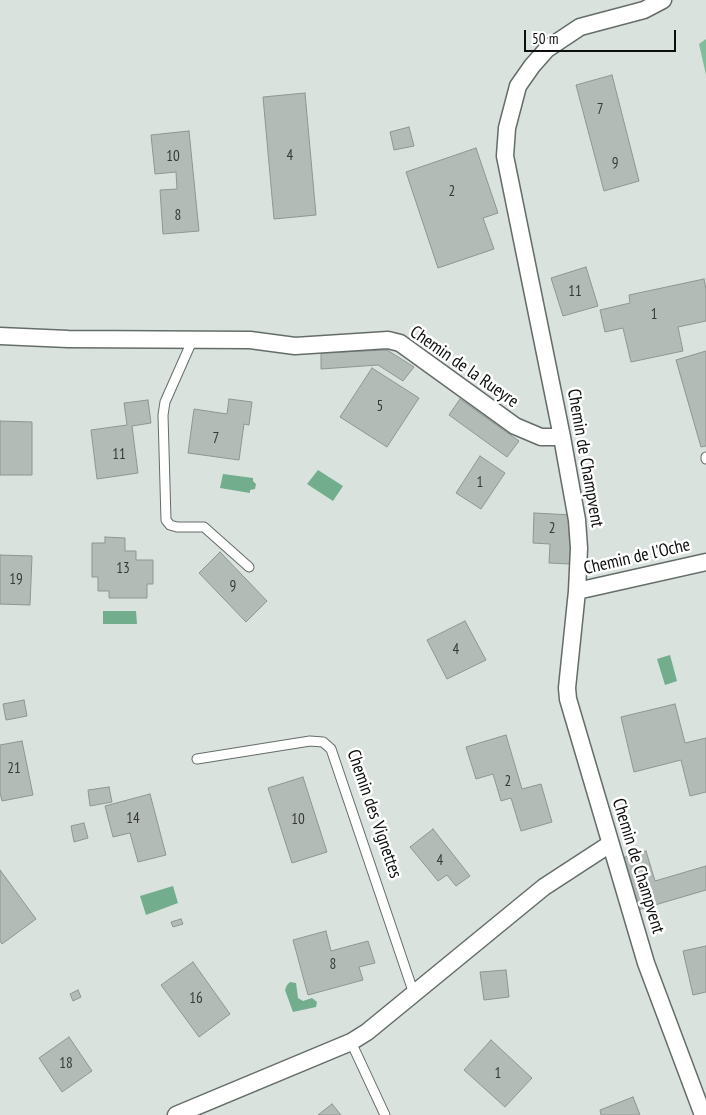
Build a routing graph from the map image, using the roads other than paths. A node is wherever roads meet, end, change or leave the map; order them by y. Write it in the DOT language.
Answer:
graph roads {
  1 [pos="663,0"];
  2 [pos="0,336"];
  3 [pos="192,341"];
  4 [pos="562,438"];
  5 [pos="706,562"];
  6 [pos="249,566"];
  7 [pos="577,591"];
  8 [pos="197,759"];
  9 [pos="610,844"];
  10 [pos="414,994"];
  11 [pos="351,1042"];
  12 [pos="176,1115"];
  13 [pos="385,1115"];
  14 [pos="703,1115"];
  1 -- 4 [label="street, Chemin de Champvent"];
  2 -- 3 [label="street, Chemin de la Rueyre"];
  3 -- 4 [label="street, Chemin de la Rueyre"];
  3 -- 6 [label="lane"];
  4 -- 7 [label="street, Chemin de Champvent"];
  5 -- 7 [label="street, Chemin de l'Oche"];
  7 -- 9 [label="street, Chemin de Champvent"];
  8 -- 10 [label="lane, Chemin des Vignettes"];
  9 -- 10 [label="street"];
  9 -- 14 [label="street, Chemin de Champvent"];
  10 -- 11 [label="street"];
  11 -- 12 [label="street"];
  11 -- 13 [label="lane"];
}
